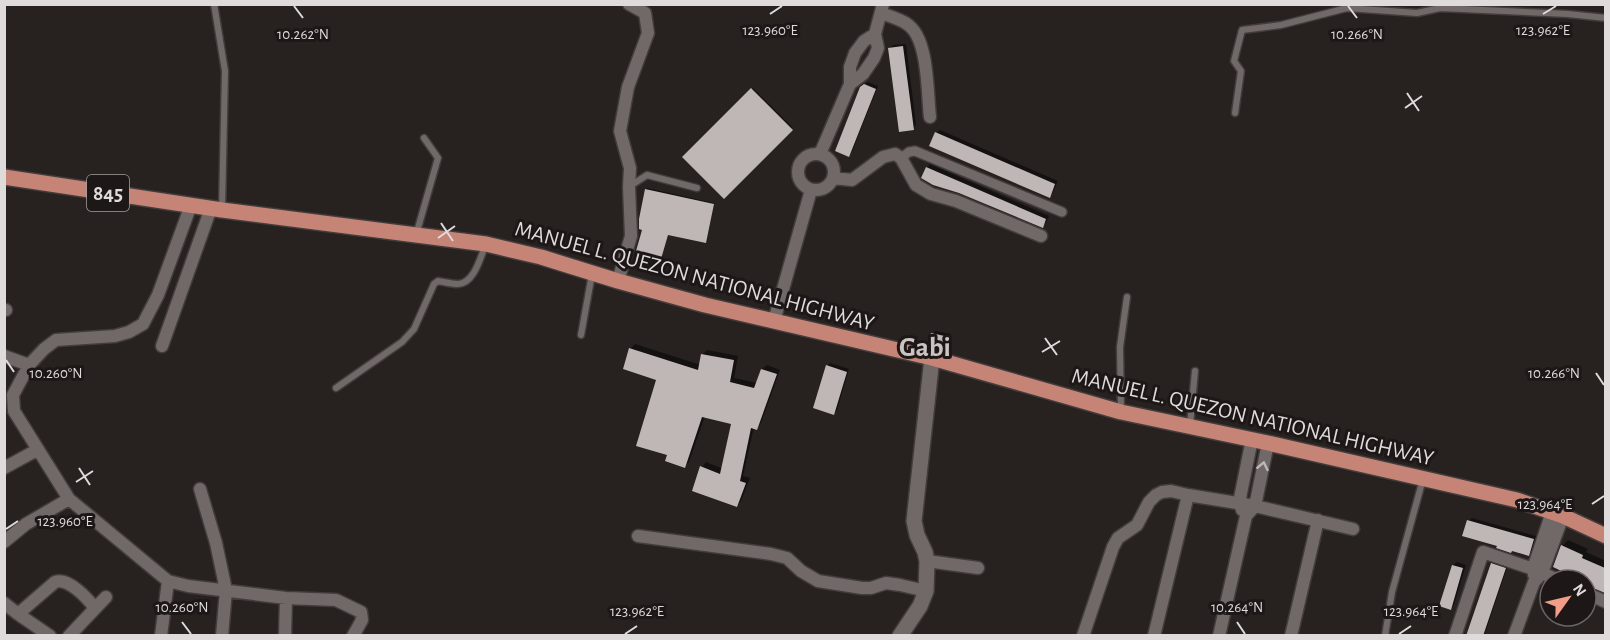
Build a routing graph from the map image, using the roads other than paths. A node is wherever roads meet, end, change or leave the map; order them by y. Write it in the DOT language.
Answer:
graph roads {
  1 [pos="214,4"];
  2 [pos="629,4"];
  3 [pos="882,9"];
  4 [pos="1605,18"];
  5 [pos="875,34"];
  6 [pos="850,84"];
  7 [pos="1234,113"];
  8 [pos="930,117"];
  9 [pos="424,138"];
  10 [pos="820,154"];
  11 [pos="902,158"];
  12 [pos="4,177"];
  13 [pos="833,178"];
  14 [pos="629,187"];
  15 [pos="697,188"];
  16 [pos="811,190"];
  17 [pos="191,205"];
  18 [pos="216,209"];
  19 [pos="1062,212"];
  20 [pos="416,235"];
  21 [pos="1041,236"];
  22 [pos="486,244"];
  23 [pos="592,274"];
  24 [pos="618,281"];
  25 [pos="1127,297"];
  26 [pos="774,321"];
  27 [pos="581,335"];
  28 [pos="162,346"];
  29 [pos="4,356"];
  30 [pos="932,358"];
  31 [pos="29,365"];
  32 [pos="1194,371"];
  33 [pos="336,388"];
  34 [pos="1121,412"];
  35 [pos="1190,426"];
  36 [pos="1252,439"];
  37 [pos="1268,443"];
  38 [pos="37,450"];
  39 [pos="4,468"];
  40 [pos="1423,478"];
  41 [pos="200,489"];
  42 [pos="1188,495"];
  43 [pos="69,499"];
  44 [pos="1239,503"];
  45 [pos="1255,506"];
  46 [pos="1557,514"];
  47 [pos="1246,516"];
  48 [pos="1318,520"];
  49 [pos="1353,529"];
  50 [pos="638,536"];
  51 [pos="1605,536"];
  52 [pos="4,542"];
  53 [pos="927,561"];
  54 [pos="978,568"];
  55 [pos="1537,574"];
  56 [pos="168,581"];
  57 [pos="226,590"];
  58 [pos="926,591"];
  59 [pos="106,597"];
  60 [pos="286,598"];
  61 [pos="4,603"];
  62 [pos="95,608"];
  63 [pos="18,614"];
  64 [pos="50,636"];
  65 [pos="69,636"];
  66 [pos="161,636"];
  67 [pos="222,636"];
  68 [pos="285,636"];
  69 [pos="353,636"];
  70 [pos="900,636"];
  71 [pos="1083,636"];
  72 [pos="1154,636"];
  73 [pos="1219,636"];
  74 [pos="1291,636"];
  75 [pos="1384,636"];
  76 [pos="1455,636"];
  77 [pos="1514,636"];
  1 -- 18 [label="lane"];
  2 -- 14 [label="street"];
  3 -- 5 [label="street"];
  3 -- 8 [label="street"];
  4 -- 7 [label="lane"];
  5 -- 6 [label="street"];
  5 -- 6 [label="street"];
  6 -- 10 [label="street"];
  9 -- 20 [label="lane"];
  10 -- 13 [label="street"];
  10 -- 16 [label="street"];
  11 -- 13 [label="street"];
  11 -- 19 [label="street"];
  11 -- 21 [label="street"];
  12 -- 17 [label="main road, MANUEL L. QUEZON NATIONAL HIGHWAY / 845"];
  13 -- 16 [label="street"];
  14 -- 15 [label="lane"];
  14 -- 24 [label="street"];
  16 -- 26 [label="street"];
  17 -- 18 [label="main road, MANUEL L. QUEZON NATIONAL HIGHWAY / 845"];
  17 -- 31 [label="street"];
  18 -- 20 [label="main road, MANUEL L. QUEZON NATIONAL HIGHWAY / 845"];
  18 -- 28 [label="street"];
  20 -- 22 [label="main road, MANUEL L. QUEZON NATIONAL HIGHWAY / 845"];
  22 -- 23 [label="main road, MANUEL L. QUEZON NATIONAL HIGHWAY / 845"];
  22 -- 33 [label="lane"];
  23 -- 24 [label="main road, MANUEL L. QUEZON NATIONAL HIGHWAY / 845"];
  23 -- 27 [label="lane"];
  24 -- 26 [label="main road, MANUEL L. QUEZON NATIONAL HIGHWAY / 845"];
  25 -- 34 [label="lane"];
  26 -- 30 [label="main road, MANUEL L. QUEZON NATIONAL HIGHWAY / 845"];
  29 -- 31 [label="street"];
  30 -- 34 [label="main road, MANUEL L. QUEZON NATIONAL HIGHWAY / 845"];
  30 -- 53 [label="street"];
  31 -- 38 [label="street"];
  32 -- 35 [label="lane"];
  34 -- 35 [label="main road, MANUEL L. QUEZON NATIONAL HIGHWAY / 845"];
  35 -- 36 [label="main road, MANUEL L. QUEZON NATIONAL HIGHWAY / 845"];
  36 -- 37 [label="main road, MANUEL L. QUEZON NATIONAL HIGHWAY / 845"];
  36 -- 44 [label="street"];
  37 -- 40 [label="main road, MANUEL L. QUEZON NATIONAL HIGHWAY / 845"];
  45 -- 37 [label="street, one-way"];
  38 -- 39 [label="street"];
  38 -- 43 [label="street"];
  40 -- 46 [label="main road, MANUEL L. QUEZON NATIONAL HIGHWAY / 845"];
  40 -- 75 [label="lane"];
  41 -- 57 [label="street"];
  42 -- 44 [label="street"];
  42 -- 71 [label="street"];
  42 -- 72 [label="street"];
  43 -- 52 [label="street"];
  43 -- 56 [label="street"];
  44 -- 45 [label="street"];
  44 -- 47 [label="street"];
  45 -- 47 [label="street"];
  45 -- 48 [label="street"];
  46 -- 51 [label="main road, MANUEL L. QUEZON NATIONAL HIGHWAY / 845"];
  46 -- 55 [label="street"];
  47 -- 73 [label="street"];
  48 -- 49 [label="street"];
  48 -- 74 [label="street"];
  50 -- 58 [label="street"];
  53 -- 54 [label="street"];
  53 -- 58 [label="street"];
  55 -- 76 [label="street"];
  55 -- 77 [label="street"];
  56 -- 57 [label="street"];
  56 -- 66 [label="street"];
  57 -- 60 [label="street"];
  57 -- 67 [label="street"];
  58 -- 70 [label="street"];
  59 -- 62 [label="street"];
  60 -- 68 [label="street"];
  60 -- 69 [label="street"];
  61 -- 63 [label="street"];
  62 -- 63 [label="street"];
  62 -- 65 [label="street"];
  63 -- 64 [label="street"];
}
